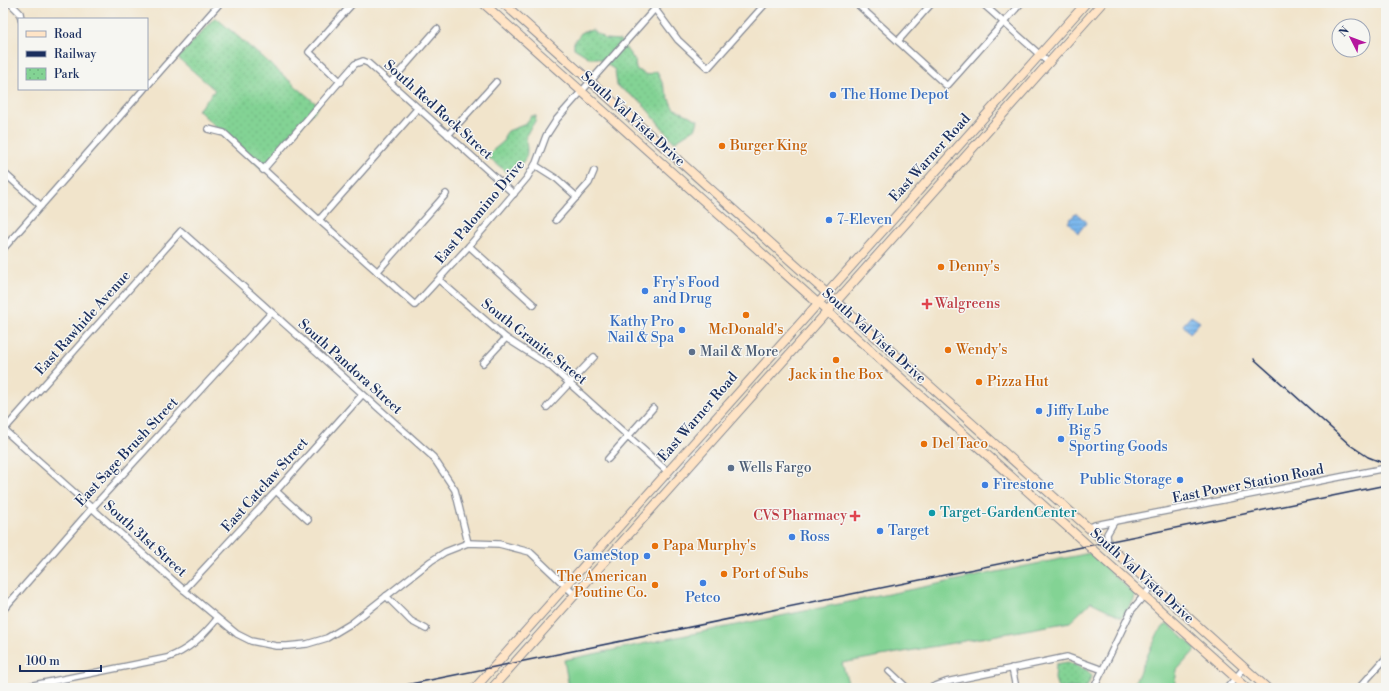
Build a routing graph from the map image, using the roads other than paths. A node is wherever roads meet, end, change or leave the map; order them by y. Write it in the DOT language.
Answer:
graph roads {
  1 [pos="10,3"];
  2 [pos="220,3"];
  3 [pos="353,3"];
  4 [pos="483,3"];
  5 [pos="503,3"];
  6 [pos="660,3"];
  7 [pos="766,3"];
  8 [pos="856,3"];
  9 [pos="932,3"];
  10 [pos="982,3"];
  11 [pos="1021,3"];
  12 [pos="1086,3"];
  13 [pos="1102,3"];
  14 [pos="655,9"];
  15 [pos="21,18"];
  16 [pos="1004,23"];
  17 [pos="437,30"];
  18 [pos="898,41"];
  19 [pos="1040,55"];
  20 [pos="1049,63"];
  21 [pos="590,81"];
  22 [pos="341,82"];
  23 [pos="496,82"];
  24 [pos="390,83"];
  25 [pos="148,85"];
  26 [pos="143,90"];
  27 [pos="582,90"];
  28 [pos="418,108"];
  29 [pos="208,129"];
  30 [pos="448,135"];
  31 [pos="953,152"];
  32 [pos="962,160"];
  33 [pos="534,165"];
  34 [pos="263,170"];
  35 [pos="594,171"];
  36 [pos="3,172"];
  37 [pos="446,194"];
  38 [pos="514,194"];
  39 [pos="577,197"];
  40 [pos="720,198"];
  41 [pos="41,206"];
  42 [pos="712,207"];
  43 [pos="903,208"];
  44 [pos="912,216"];
  45 [pos="319,220"];
  46 [pos="556,220"];
  47 [pos="181,231"];
  48 [pos="469,246"];
  49 [pos="3,249"];
  50 [pos="377,272"];
  51 [pos="439,280"];
  52 [pos="826,293"];
  53 [pos="837,302"];
  54 [pos="817,303"];
  55 [pos="534,305"];
  56 [pos="827,312"];
  57 [pos="271,313"];
  58 [pos="506,338"];
  59 [pos="594,356"];
  60 [pos="482,363"];
  61 [pos="570,383"];
  62 [pos="362,395"];
  63 [pos="547,407"];
  64 [pos="653,408"];
  65 [pos="720,412"];
  66 [pos="730,420"];
  67 [pos="969,422"];
  68 [pos="3,430"];
  69 [pos="961,431"];
  70 [pos="628,436"];
  71 [pos="608,459"];
  72 [pos="1386,468"];
  73 [pos="668,472"];
  74 [pos="276,491"];
  75 [pos="92,508"];
  76 [pos="1070,512"];
  77 [pos="645,515"];
  78 [pos="308,520"];
  79 [pos="1062,521"];
  80 [pos="1114,522"];
  81 [pos="1088,528"];
  82 [pos="468,544"];
  83 [pos="603,544"];
  84 [pos="1108,546"];
  85 [pos="612,552"];
  86 [pos="566,586"];
  87 [pos="1152,586"];
  88 [pos="184,590"];
  89 [pos="575,595"];
  90 [pos="386,596"];
  91 [pos="1144,596"];
  92 [pos="3,610"];
  93 [pos="217,619"];
  94 [pos="426,629"];
  95 [pos="1386,658"];
  96 [pos="1012,668"];
  97 [pos="1244,668"];
  98 [pos="1103,670"];
  99 [pos="889,671"];
  100 [pos="1236,678"];
  101 [pos="20,688"];
  102 [pos="475,688"];
  103 [pos="492,688"];
  104 [pos="907,688"];
  105 [pos="930,688"];
  106 [pos="1016,688"];
  107 [pos="1094,688"];
  108 [pos="1227,688"];
  109 [pos="1247,688"];
  110 [pos="1267,688"];
  111 [pos="1359,688"];
  1 -- 15 [label="street"];
  2 -- 25 [label="street"];
  3 -- 22 [label="street"];
  4 -- 27 [label="main road, South Val Vista Drive"];
  5 -- 21 [label="main road, South Val Vista Drive"];
  6 -- 14 [label="street, East Palomino Drive"];
  7 -- 14 [label="street"];
  8 -- 18 [label="street"];
  9 -- 18 [label="street"];
  10 -- 16 [label="street"];
  11 -- 16 [label="street"];
  12 -- 19 [label="main road, East Warner Road"];
  13 -- 20 [label="main road, East Warner Road"];
  14 -- 21 [label="street, East Palomino Drive"];
  16 -- 18 [label="street"];
  16 -- 19 [label="street"];
  17 -- 24 [label="street"];
  19 -- 20 [label="street"];
  19 -- 31 [label="main road, East Warner Road"];
  20 -- 32 [label="main road, East Warner Road"];
  21 -- 27 [label="street, East Palomino Drive"];
  21 -- 40 [label="main road, South Val Vista Drive"];
  22 -- 24 [label="street, South Red Rock Street"];
  22 -- 34 [label="street"];
  23 -- 30 [label="street"];
  24 -- 28 [label="street, South Red Rock Street"];
  26 -- 41 [label="street"];
  27 -- 33 [label="street, East Palomino Drive"];
  27 -- 42 [label="main road, South Val Vista Drive"];
  28 -- 30 [label="street, South Red Rock Street"];
  28 -- 45 [label="street"];
  29 -- 34 [label="street"];
  30 -- 38 [label="street, South Red Rock Street"];
  31 -- 32 [label="main road"];
  31 -- 43 [label="main road, East Warner Road"];
  32 -- 44 [label="main road, East Warner Road"];
  33 -- 38 [label="street, East Palomino Drive"];
  33 -- 39 [label="street"];
  34 -- 45 [label="street"];
  35 -- 39 [label="street"];
  36 -- 41 [label="street"];
  37 -- 50 [label="street"];
  38 -- 48 [label="street, East Palomino Drive"];
  39 -- 46 [label="street"];
  40 -- 42 [label="main road"];
  40 -- 52 [label="main road, South Val Vista Drive"];
  41 -- 49 [label="street"];
  42 -- 54 [label="main road, South Val Vista Drive"];
  43 -- 44 [label="main road"];
  43 -- 52 [label="main road, East Warner Road"];
  44 -- 53 [label="main road, East Warner Road"];
  45 -- 50 [label="street"];
  47 -- 57 [label="street, South Pandora Street"];
  47 -- 68 [label="street, East Rawhide Avenue"];
  48 -- 51 [label="street, East Palomino Drive"];
  48 -- 55 [label="street"];
  50 -- 51 [label="street, East Palomino Drive"];
  51 -- 58 [label="street, South Granite Street"];
  52 -- 53 [label="main road, South Val Vista Drive"];
  52 -- 54 [label="main road, East Warner Road"];
  53 -- 56 [label="main road, East Warner Road"];
  53 -- 67 [label="main road, South Val Vista Drive"];
  54 -- 56 [label="main road, South Val Vista Drive"];
  54 -- 65 [label="main road, East Warner Road"];
  56 -- 66 [label="main road, East Warner Road"];
  56 -- 69 [label="main road, South Val Vista Drive"];
  57 -- 62 [label="street, South Pandora Street"];
  57 -- 75 [label="street, East Sage Brush Street"];
  58 -- 60 [label="street"];
  58 -- 61 [label="street, South Granite Street"];
  59 -- 61 [label="street"];
  61 -- 63 [label="street"];
  61 -- 70 [label="street, South Granite Street"];
  62 -- 74 [label="street, East Catclaw Street"];
  62 -- 82 [label="street, South Pandora Street"];
  64 -- 70 [label="street"];
  65 -- 66 [label="main road"];
  65 -- 73 [label="main road, East Warner Road"];
  66 -- 77 [label="main road, East Warner Road"];
  67 -- 69 [label="main road"];
  67 -- 76 [label="main road, South Val Vista Drive"];
  68 -- 75 [label="street, South 31st Street"];
  69 -- 79 [label="main road, South Val Vista Drive"];
  70 -- 71 [label="street"];
  70 -- 73 [label="street, South Granite Street"];
  72 -- 80 [label="street, East Power Station Road"];
  73 -- 77 [label="main road"];
  73 -- 83 [label="main road, East Warner Road"];
  74 -- 78 [label="street"];
  74 -- 88 [label="street, East Catclaw Street"];
  75 -- 88 [label="street, South 31st Street"];
  75 -- 92 [label="street, East Sage Brush Street"];
  76 -- 79 [label="main road"];
  76 -- 81 [label="main road, South Val Vista Drive"];
  77 -- 85 [label="main road, East Warner Road"];
  79 -- 91 [label="main road, South Val Vista Drive"];
  80 -- 81 [label="street, East Power Station Road"];
  80 -- 84 [label="street"];
  81 -- 84 [label="main road, South Val Vista Drive"];
  82 -- 86 [label="street, South 31st Street"];
  82 -- 90 [label="street, South 31st Street"];
  83 -- 85 [label="main road"];
  83 -- 86 [label="main road, East Warner Road"];
  84 -- 87 [label="main road, South Val Vista Drive"];
  85 -- 89 [label="main road, East Warner Road"];
  86 -- 89 [label="street, South 31st Street"];
  86 -- 102 [label="main road, East Warner Road"];
  87 -- 91 [label="street"];
  87 -- 97 [label="main road, South Val Vista Drive"];
  88 -- 93 [label="street, South 31st Street"];
  89 -- 103 [label="main road, East Warner Road"];
  90 -- 93 [label="street, South 31st Street"];
  90 -- 94 [label="street"];
  91 -- 98 [label="street"];
  91 -- 100 [label="main road, South Val Vista Drive"];
  93 -- 101 [label="street"];
  95 -- 111 [label="street"];
  96 -- 98 [label="street"];
  96 -- 105 [label="street"];
  96 -- 106 [label="street"];
  97 -- 100 [label="street"];
  97 -- 110 [label="main road, South Val Vista Drive"];
  98 -- 107 [label="street"];
  99 -- 104 [label="street"];
  100 -- 108 [label="street"];
  100 -- 109 [label="main road, South Val Vista Drive"];
}
